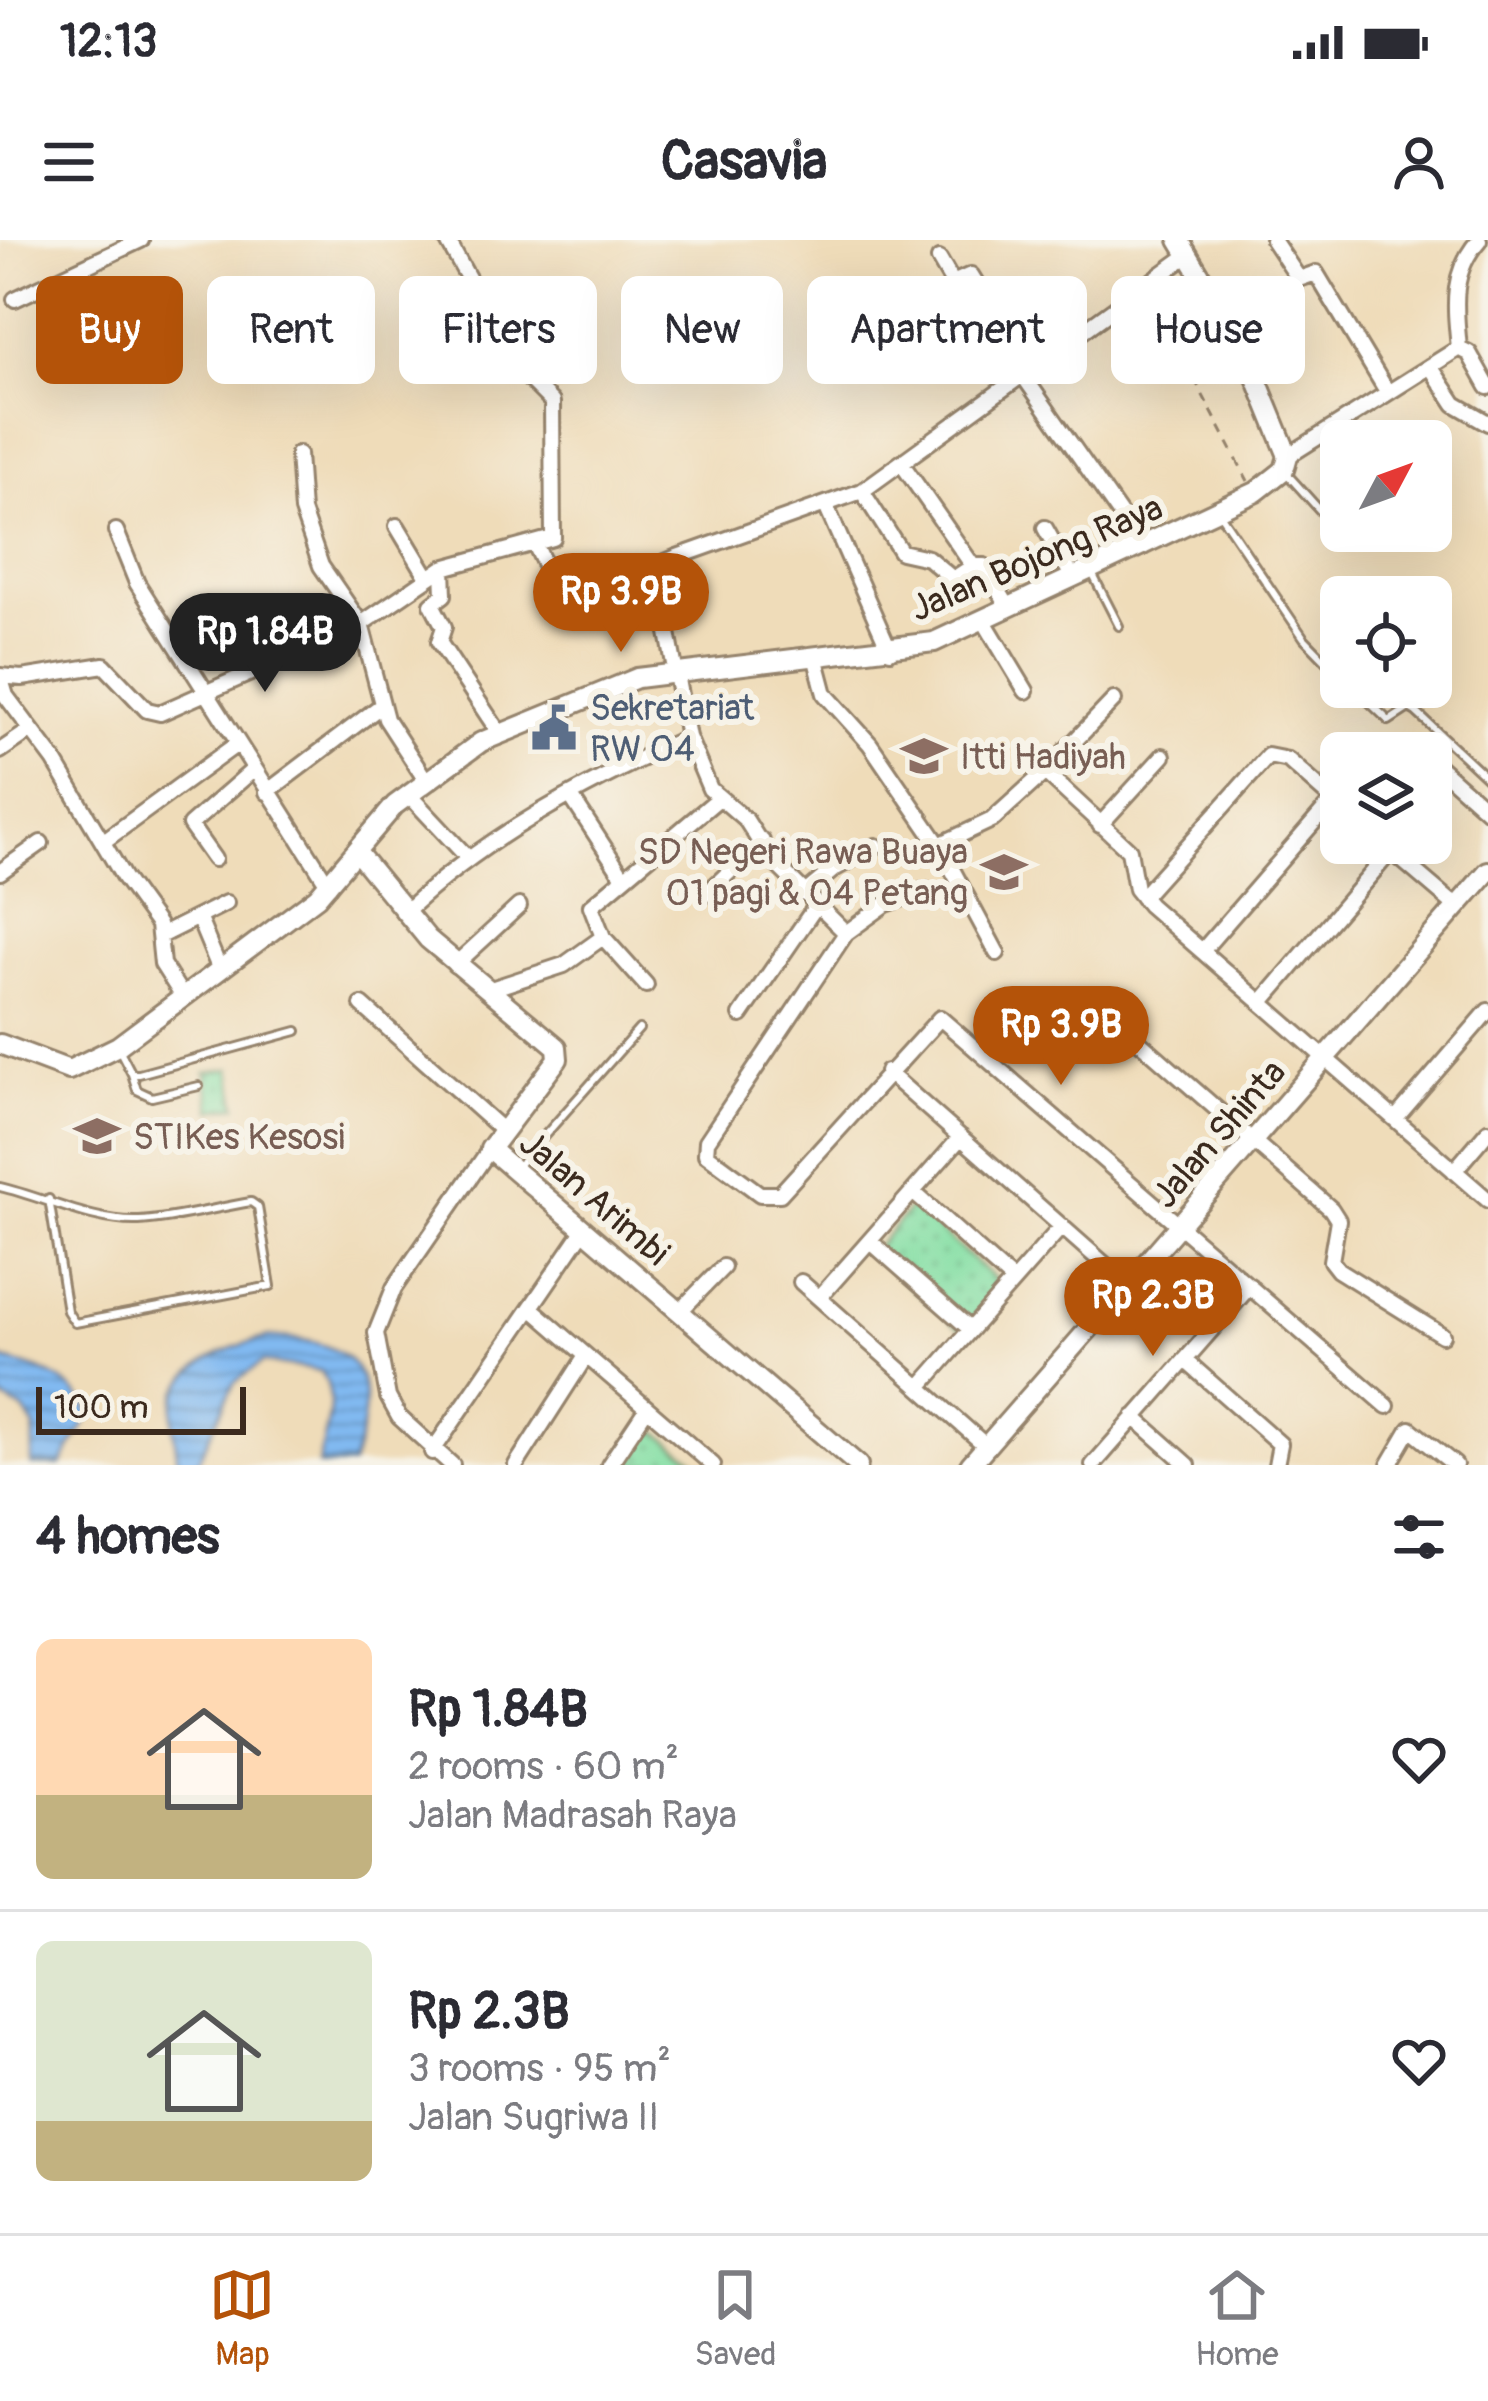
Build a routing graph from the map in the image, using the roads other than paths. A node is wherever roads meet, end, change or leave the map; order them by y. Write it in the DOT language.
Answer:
graph roads {
  1 [pos="141,240"];
  2 [pos="447,240"];
  3 [pos="1479,240"];
  4 [pos="1279,242"];
  5 [pos="1184,248"];
  6 [pos="939,259"];
  7 [pos="949,276"];
  8 [pos="15,298"];
  9 [pos="1087,326"];
  10 [pos="1459,348"];
  11 [pos="1430,366"];
  12 [pos="1012,384"];
  13 [pos="1033,384"];
  14 [pos="1488,387"];
  15 [pos="1388,393"];
  16 [pos="1488,423"];
  17 [pos="298,454"];
  18 [pos="1286,463"];
  19 [pos="902,464"];
  20 [pos="862,491"];
  21 [pos="826,506"];
  22 [pos="1320,513"];
  23 [pos="1220,514"];
  24 [pos="397,526"];
  25 [pos="1045,528"];
  26 [pos="116,531"];
  27 [pos="535,544"];
  28 [pos="1143,547"];
  29 [pos="973,566"];
  30 [pos="443,568"];
  31 [pos="647,569"];
  32 [pos="1082,574"];
  33 [pos="427,576"];
  34 [pos="1009,608"];
  35 [pos="983,621"];
  36 [pos="361,624"];
  37 [pos="1119,626"];
  38 [pos="890,651"];
  39 [pos="1320,654"];
  40 [pos="816,660"];
  41 [pos="673,674"];
  42 [pos="0,676"];
  43 [pos="1026,691"];
  44 [pos="206,694"];
  45 [pos="1114,700"];
  46 [pos="382,705"];
  47 [pos="1376,708"];
  48 [pos="1408,708"];
  49 [pos="1408,708"];
  50 [pos="31,730"];
  51 [pos="500,734"];
  52 [pos="688,737"];
  53 [pos="237,744"];
  54 [pos="0,751"];
  55 [pos="1162,756"];
  56 [pos="253,770"];
  57 [pos="1045,772"];
  58 [pos="425,779"];
  59 [pos="1452,779"];
  60 [pos="1488,779"];
  61 [pos="1320,790"];
  62 [pos="267,792"];
  63 [pos="408,794"];
  64 [pos="569,795"];
  65 [pos="718,799"];
  66 [pos="1488,811"];
  67 [pos="1320,823"];
  68 [pos="1100,825"];
  69 [pos="104,841"];
  70 [pos="762,841"];
  71 [pos="41,843"];
  72 [pos="939,845"];
  73 [pos="876,847"];
  74 [pos="356,851"];
  75 [pos="469,859"];
  76 [pos="214,860"];
  77 [pos="1372,864"];
  78 [pos="1406,864"];
  79 [pos="0,872"];
  80 [pos="624,878"];
  81 [pos="1484,882"];
  82 [pos="329,886"];
  83 [pos="925,890"];
  84 [pos="804,894"];
  85 [pos="706,895"];
  86 [pos="1142,897"];
  87 [pos="226,903"];
  88 [pos="519,906"];
  89 [pos="816,906"];
  90 [pos="1457,907"];
  91 [pos="404,913"];
  92 [pos="198,917"];
  93 [pos="846,933"];
  94 [pos="162,935"];
  95 [pos="603,938"];
  96 [pos="1203,950"];
  97 [pos="997,953"];
  98 [pos="455,964"];
  99 [pos="220,970"];
  100 [pos="646,985"];
  101 [pos="488,990"];
  102 [pos="183,997"];
  103 [pos="1262,1001"];
  104 [pos="362,1005"];
  105 [pos="1101,1007"];
  106 [pos="1488,1011"];
  107 [pos="741,1016"];
  108 [pos="639,1029"];
  109 [pos="297,1031"];
  110 [pos="0,1044"];
  111 [pos="118,1046"];
  112 [pos="1326,1059"];
  113 [pos="887,1072"];
  114 [pos="132,1074"];
  115 [pos="199,1086"];
  116 [pos="1394,1119"];
  117 [pos="503,1131"];
  118 [pos="1488,1131"];
  119 [pos="961,1137"];
  120 [pos="1253,1142"];
  121 [pos="490,1149"];
  122 [pos="1454,1171"];
  123 [pos="513,1172"];
  124 [pos="0,1187"];
  125 [pos="913,1192"];
  126 [pos="50,1199"];
  127 [pos="1488,1200"];
  128 [pos="1061,1226"];
  129 [pos="1181,1226"];
  130 [pos="583,1232"];
  131 [pos="870,1241"];
  132 [pos="723,1267"];
  133 [pos="1013,1281"];
  134 [pos="801,1282"];
  135 [pos="1129,1286"];
  136 [pos="1250,1286"];
  137 [pos="819,1298"];
  138 [pos="531,1308"];
  139 [pos="679,1312"];
  140 [pos="970,1329"];
  141 [pos="1442,1335"];
  142 [pos="586,1356"];
  143 [pos="1185,1360"];
  144 [pos="920,1387"];
  145 [pos="1387,1406"];
  146 [pos="647,1408"];
  147 [pos="1134,1418"];
  148 [pos="986,1446"];
  149 [pos="432,1452"];
  150 [pos="452,1465"];
  151 [pos="516,1465"];
  152 [pos="609,1465"];
  153 [pos="712,1465"];
  154 [pos="858,1465"];
  155 [pos="970,1465"];
  156 [pos="1093,1465"];
  157 [pos="1189,1465"];
  158 [pos="1276,1465"];
  159 [pos="1389,1465"];
  160 [pos="1455,1465"];
  1 -- 8 [label="street"];
  2 -- 27 [label="street"];
  3 -- 10 [label="street"];
  4 -- 15 [label="street"];
  5 -- 9 [label="street"];
  5 -- 18 [label="street"];
  6 -- 7 [label="street"];
  10 -- 11 [label="street"];
  10 -- 14 [label="street"];
  11 -- 15 [label="street"];
  11 -- 16 [label="street"];
  12 -- 19 [label="street"];
  13 -- 28 [label="street"];
  15 -- 18 [label="street"];
  17 -- 36 [label="street"];
  18 -- 22 [label="lane"];
  18 -- 23 [label="street, Jalan Bojong Raya"];
  19 -- 20 [label="street"];
  19 -- 29 [label="street"];
  20 -- 21 [label="street"];
  20 -- 29 [label="street"];
  21 -- 31 [label="street"];
  21 -- 38 [label="street"];
  23 -- 28 [label="street, Jalan Bojong Raya"];
  23 -- 39 [label="lane"];
  24 -- 33 [label="street"];
  25 -- 32 [label="street"];
  26 -- 44 [label="street"];
  27 -- 30 [label="street"];
  27 -- 31 [label="street"];
  28 -- 32 [label="street, Jalan Bojong Raya"];
  29 -- 34 [label="street"];
  30 -- 33 [label="street"];
  30 -- 51 [label="street"];
  31 -- 41 [label="street"];
  32 -- 34 [label="street, Jalan Bojong Raya"];
  32 -- 37 [label="lane"];
  33 -- 36 [label="street"];
  34 -- 35 [label="street, Jalan Bojong Raya"];
  35 -- 38 [label="street, Jalan Bojong Raya"];
  35 -- 43 [label="street"];
  36 -- 44 [label="street"];
  36 -- 46 [label="street"];
  38 -- 40 [label="street, Jalan Bojong Raya"];
  40 -- 41 [label="street, Jalan Bojong Raya"];
  40 -- 72 [label="street"];
  41 -- 51 [label="street, Jalan Bojong Raya"];
  41 -- 52 [label="street"];
  42 -- 44 [label="street"];
  42 -- 50 [label="street"];
  44 -- 53 [label="street"];
  45 -- 57 [label="street"];
  46 -- 58 [label="street"];
  46 -- 62 [label="street"];
  47 -- 48 [label="lane"];
  49 -- 60 [label="lane"];
  50 -- 54 [label="street"];
  50 -- 69 [label="street"];
  51 -- 58 [label="street, Jalan Bojong Raya"];
  52 -- 64 [label="street"];
  52 -- 65 [label="street"];
  53 -- 56 [label="street"];
  53 -- 69 [label="street"];
  55 -- 68 [label="street"];
  56 -- 62 [label="street"];
  56 -- 76 [label="street"];
  57 -- 68 [label="street"];
  57 -- 72 [label="street"];
  58 -- 63 [label="street, Jalan Bojong Raya"];
  59 -- 66 [label="street"];
  61 -- 86 [label="street"];
  62 -- 82 [label="street"];
  63 -- 74 [label="street, Jalan Bojong Raya"];
  63 -- 75 [label="street"];
  64 -- 75 [label="street"];
  64 -- 80 [label="street"];
  65 -- 70 [label="street"];
  65 -- 80 [label="street"];
  67 -- 96 [label="street"];
  68 -- 86 [label="street"];
  69 -- 94 [label="street"];
  70 -- 84 [label="street"];
  70 -- 85 [label="street"];
  71 -- 79 [label="street"];
  72 -- 97 [label="street"];
  73 -- 84 [label="street"];
  74 -- 82 [label="street, Jalan Bojong Raya"];
  74 -- 91 [label="street, Jalan Arimbi"];
  75 -- 91 [label="street"];
  77 -- 103 [label="street"];
  78 -- 90 [label="street"];
  80 -- 95 [label="street"];
  81 -- 90 [label="street, Jalan Shinta"];
  82 -- 99 [label="street, Jalan Bojong Raya"];
  83 -- 93 [label="street"];
  84 -- 89 [label="street"];
  86 -- 96 [label="street"];
  87 -- 92 [label="street"];
  88 -- 98 [label="street"];
  89 -- 93 [label="street"];
  89 -- 107 [label="street"];
  90 -- 112 [label="street, Jalan Shinta"];
  91 -- 98 [label="street, Jalan Arimbi"];
  92 -- 94 [label="street"];
  92 -- 99 [label="street"];
  93 -- 113 [label="street"];
  94 -- 102 [label="street"];
  95 -- 100 [label="street"];
  95 -- 101 [label="street"];
  96 -- 103 [label="street"];
  98 -- 101 [label="street, Jalan Arimbi"];
  99 -- 102 [label="street, Jalan Bojong Raya"];
  101 -- 117 [label="street, Jalan Arimbi"];
  102 -- 111 [label="street, Jalan Bojong Raya"];
  103 -- 112 [label="street"];
  104 -- 117 [label="street"];
  105 -- 120 [label="street"];
  106 -- 116 [label="street"];
  108 -- 123 [label="lane"];
  109 -- 114 [label="lane"];
  110 -- 111 [label="street, Jalan Bojong Raya"];
  111 -- 114 [label="lane"];
  112 -- 116 [label="street"];
  112 -- 120 [label="street, Jalan Shinta"];
  113 -- 119 [label="street"];
  113 -- 129 [label="street"];
  114 -- 115 [label="lane"];
  116 -- 122 [label="street"];
  117 -- 121 [label="street, Jalan Arimbi"];
  118 -- 122 [label="street"];
  119 -- 125 [label="street"];
  119 -- 128 [label="street"];
  120 -- 129 [label="street, Jalan Shinta"];
  120 -- 141 [label="street"];
  121 -- 123 [label="street, Jalan Arimbi"];
  121 -- 149 [label="street"];
  122 -- 127 [label="street"];
  123 -- 130 [label="street, Jalan Arimbi"];
  124 -- 126 [label="lane"];
  125 -- 131 [label="street"];
  125 -- 133 [label="street"];
  126 -- 126 [label="lane"];
  128 -- 133 [label="street"];
  128 -- 135 [label="street"];
  129 -- 135 [label="street, Jalan Shinta"];
  129 -- 136 [label="street"];
  130 -- 138 [label="street"];
  130 -- 139 [label="street, Jalan Arimbi"];
  131 -- 137 [label="street"];
  131 -- 140 [label="street"];
  132 -- 139 [label="street"];
  133 -- 140 [label="street"];
  134 -- 137 [label="street"];
  135 -- 148 [label="street, Jalan Shinta"];
  136 -- 143 [label="street"];
  136 -- 145 [label="street"];
  137 -- 144 [label="street"];
  138 -- 142 [label="street"];
  138 -- 149 [label="street"];
  139 -- 154 [label="street, Jalan Arimbi"];
  140 -- 144 [label="street"];
  142 -- 146 [label="street"];
  142 -- 151 [label="street"];
  143 -- 147 [label="street"];
  143 -- 158 [label="street"];
  144 -- 148 [label="street"];
  146 -- 152 [label="street"];
  146 -- 153 [label="street"];
  147 -- 156 [label="street"];
  147 -- 157 [label="street"];
  148 -- 155 [label="street, Jalan Shinta"];
  149 -- 150 [label="street"];
  159 -- 160 [label="street"];
}
